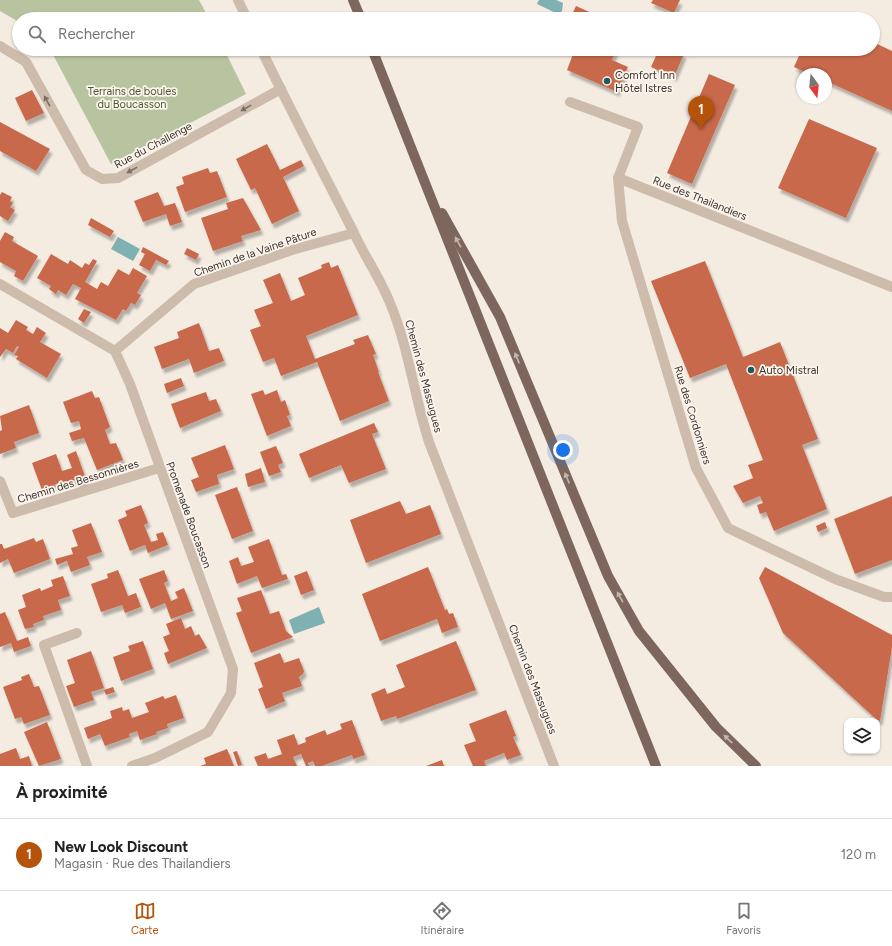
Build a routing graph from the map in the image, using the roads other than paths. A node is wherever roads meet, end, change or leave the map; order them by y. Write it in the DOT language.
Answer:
graph roads {
  1 [pos="238,0"];
  2 [pos="353,0"];
  3 [pos="244,12"];
  4 [pos="358,12"];
  5 [pos="0,46"];
  6 [pos="12,53"];
  7 [pos="16,56"];
  8 [pos="264,56"];
  9 [pos="375,56"];
  10 [pos="280,89"];
  11 [pos="570,102"];
  12 [pos="618,178"];
  13 [pos="423,179"];
  14 [pos="354,233"];
  15 [pos="0,284"];
  16 [pos="892,287"];
  17 [pos="115,350"];
  18 [pos="159,468"];
  19 [pos="0,481"];
  20 [pos="892,597"];
  21 [pos="77,634"];
  22 [pos="642,732"];
  23 [pos="156,762"];
  24 [pos="87,766"];
  25 [pos="132,766"];
  26 [pos="554,766"];
  27 [pos="649,766"];
  28 [pos="656,766"];
  29 [pos="756,766"];
  1 -- 3 [label="street"];
  2 -- 4 [label="main road"];
  6 -- 5 [label="street, Rue du Challenge, one-way"];
  10 -- 7 [label="street, Rue du Challenge, one-way"];
  8 -- 10 [label="street, Chemin des Massugues"];
  9 -- 13 [label="main road"];
  10 -- 14 [label="street, Chemin des Massugues"];
  11 -- 12 [label="street"];
  12 -- 16 [label="street, Rue des Thailandiers"];
  12 -- 20 [label="street, Rue des Cordonniers"];
  13 -- 22 [label="main road"];
  29 -- 13 [label="main road, one-way"];
  14 -- 17 [label="street, Chemin de la Vaine Pâture"];
  14 -- 26 [label="street, Chemin des Massugues"];
  15 -- 17 [label="street"];
  17 -- 18 [label="street, Promenade Boucasson"];
  18 -- 19 [label="street, Chemin des Bessonnières"];
  18 -- 23 [label="street, Promenade Boucasson"];
  21 -- 24 [label="street"];
  22 -- 27 [label="main road"];
  22 -- 28 [label="main road"];
  23 -- 25 [label="street, Promenade Boucasson"];
}
